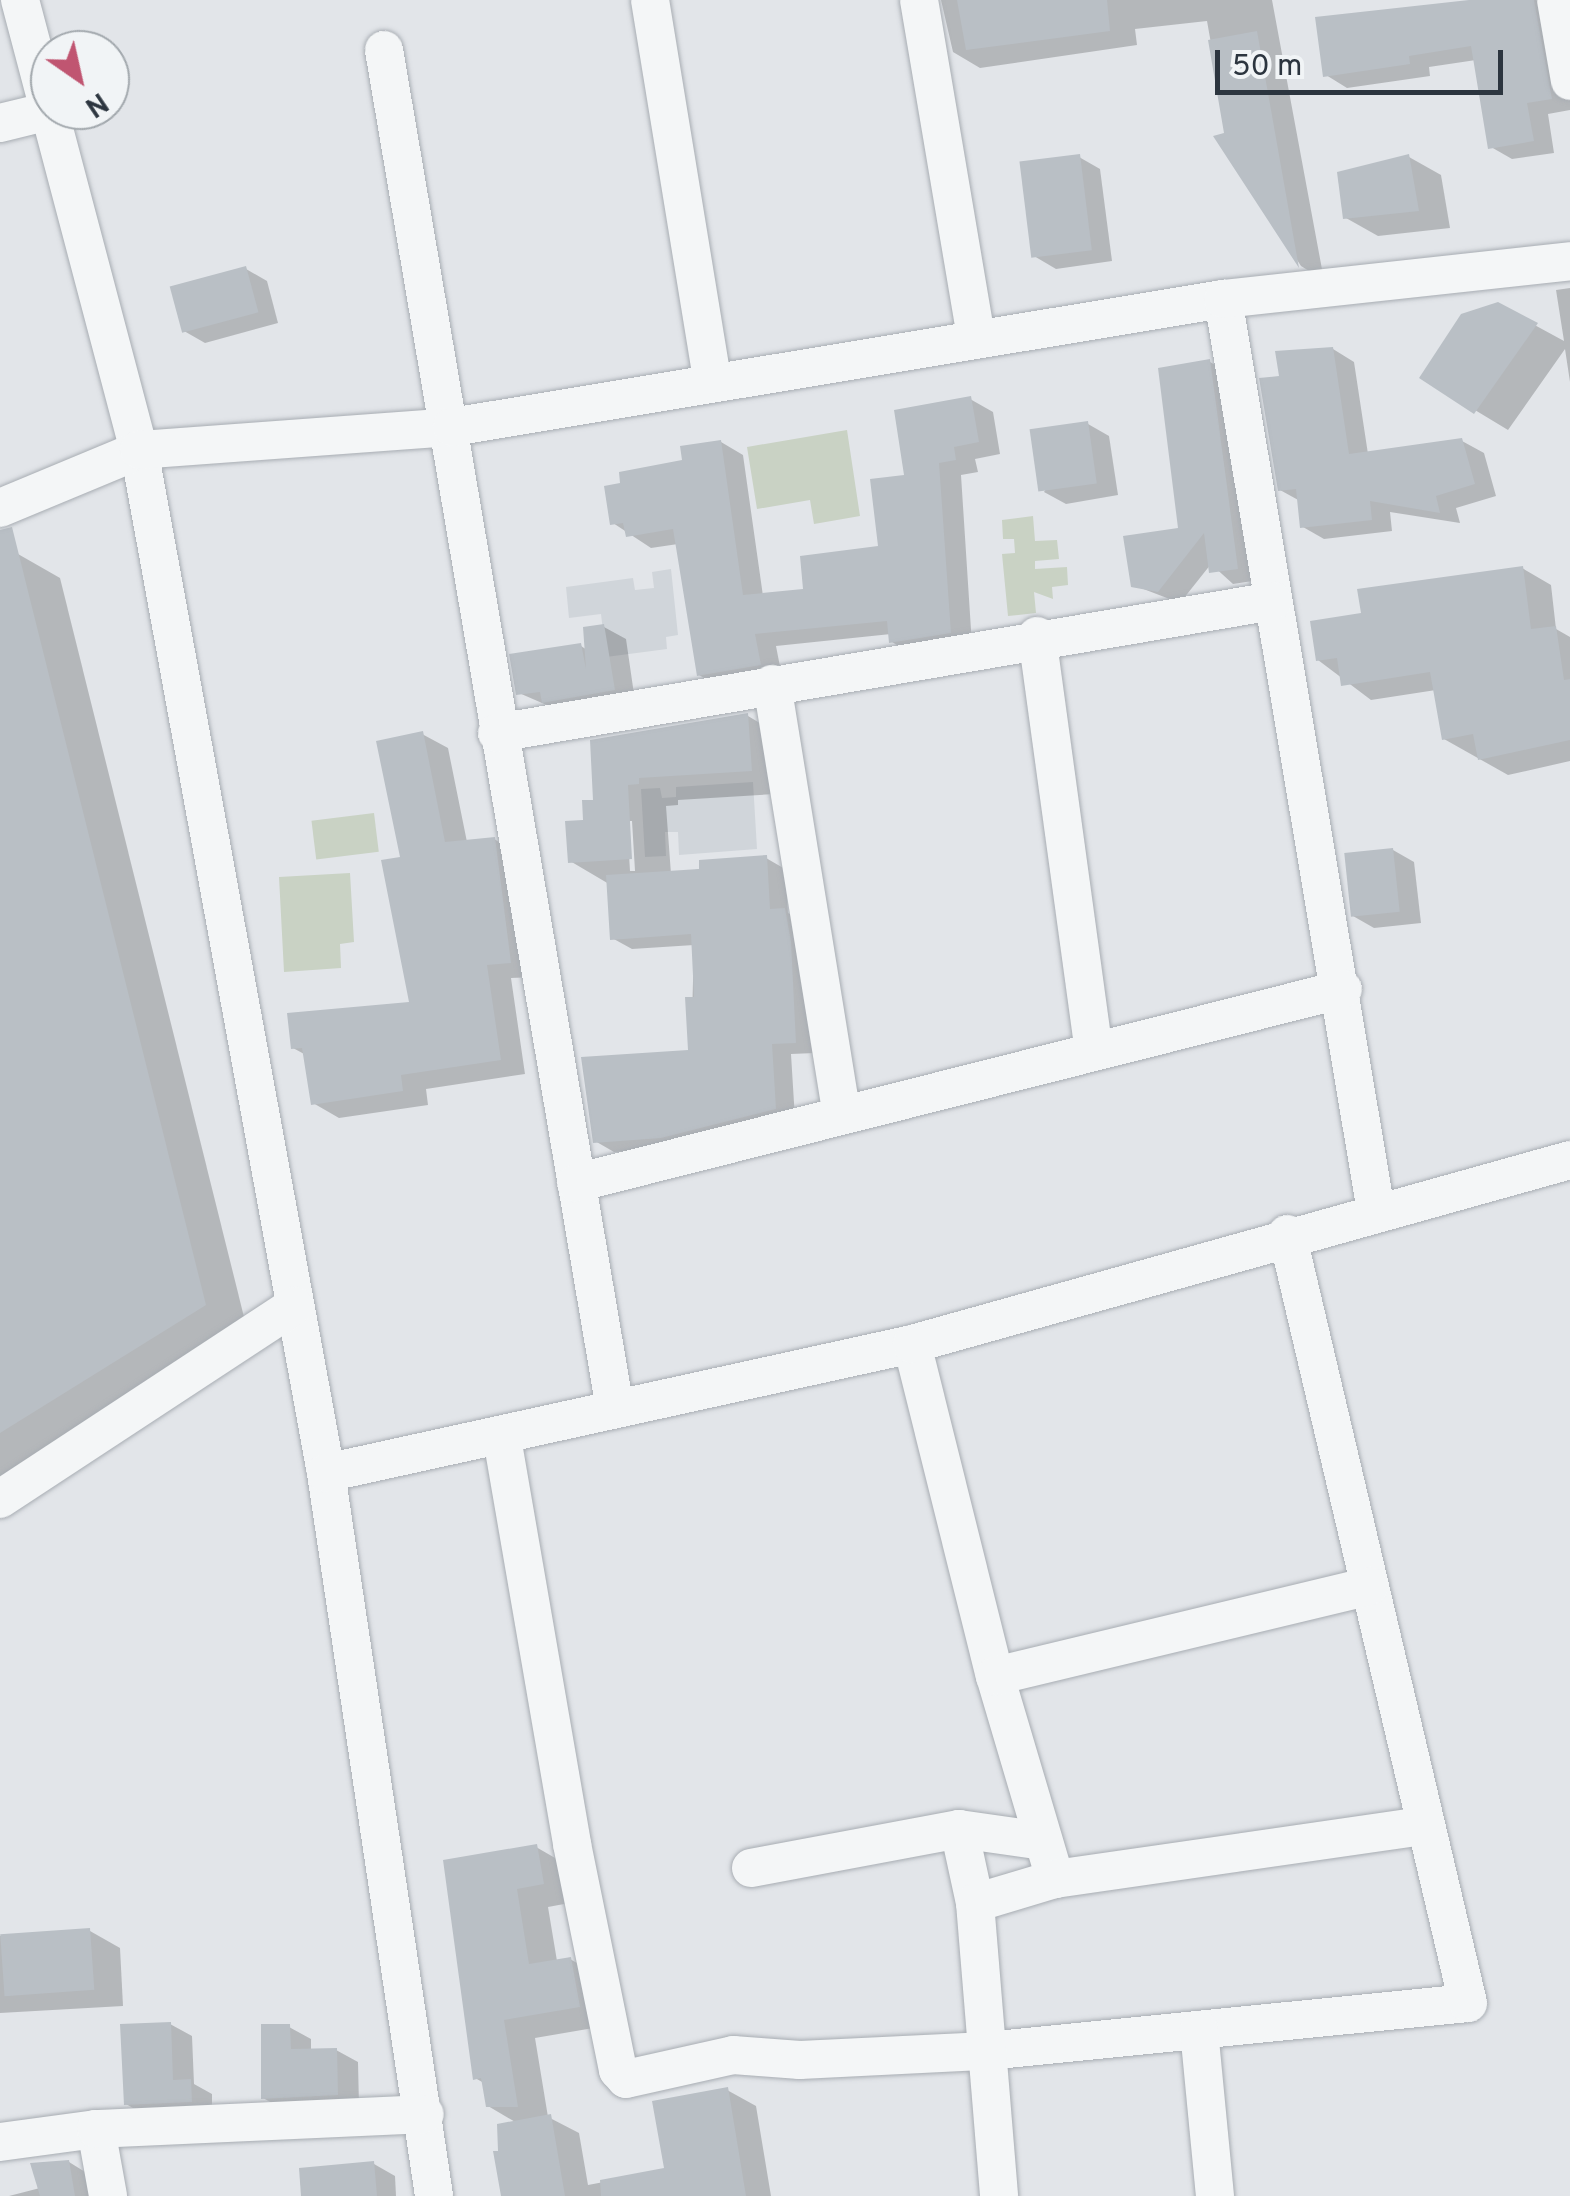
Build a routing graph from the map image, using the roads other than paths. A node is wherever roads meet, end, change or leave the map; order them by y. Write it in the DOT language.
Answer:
graph roads {
  1 [pos="20,0"];
  2 [pos="650,0"];
  3 [pos="919,0"];
  4 [pos="1556,0"];
  5 [pos="30,43"];
  6 [pos="384,50"];
  7 [pos="1570,81"];
  8 [pos="30,116"];
  9 [pos="0,123"];
  10 [pos="51,130"];
  11 [pos="1570,261"];
  12 [pos="1223,299"];
  13 [pos="976,338"];
  14 [pos="712,379"];
  15 [pos="452,427"];
  16 [pos="138,450"];
  17 [pos="0,508"];
  18 [pos="1273,601"];
  19 [pos="1037,636"];
  20 [pos="772,684"];
  21 [pos="497,733"];
  22 [pos="1343,989"];
  23 [pos="1094,1050"];
  24 [pos="840,1112"];
  25 [pos="1570,1160"];
  26 [pos="576,1183"];
  27 [pos="1376,1211"];
  28 [pos="1287,1234"];
  29 [pos="294,1306"];
  30 [pos="912,1344"];
  31 [pos="616,1409"];
  32 [pos="502,1438"];
  33 [pos="326,1473"];
  34 [pos="0,1500"];
  35 [pos="1369,1586"];
  36 [pos="994,1676"];
  37 [pos="1425,1826"];
  38 [pos="959,1829"];
  39 [pos="1043,1842"];
  40 [pos="751,1868"];
  41 [pos="1055,1879"];
  42 [pos="975,1904"];
  43 [pos="1199,2030"];
  44 [pos="988,2051"];
  45 [pos="425,2114"];
  46 [pos="96,2129"];
  47 [pos="0,2142"];
  48 [pos="108,2196"];
  49 [pos="434,2196"];
  50 [pos="1000,2196"];
  51 [pos="1214,2196"];
  1 -- 5 [label="street"];
  2 -- 14 [label="street"];
  3 -- 13 [label="street"];
  4 -- 7 [label="street"];
  6 -- 15 [label="street"];
  8 -- 9 [label="street"];
  10 -- 16 [label="street"];
  11 -- 12 [label="street"];
  12 -- 13 [label="street"];
  12 -- 18 [label="street"];
  13 -- 14 [label="street"];
  14 -- 15 [label="street"];
  15 -- 16 [label="street"];
  15 -- 21 [label="street"];
  16 -- 17 [label="street"];
  16 -- 29 [label="street"];
  18 -- 19 [label="street"];
  18 -- 22 [label="street"];
  19 -- 20 [label="street"];
  19 -- 23 [label="street"];
  20 -- 21 [label="street"];
  20 -- 24 [label="street"];
  21 -- 26 [label="street"];
  22 -- 23 [label="street"];
  22 -- 27 [label="street"];
  23 -- 24 [label="street"];
  24 -- 26 [label="street"];
  25 -- 27 [label="street"];
  26 -- 31 [label="street"];
  27 -- 28 [label="street"];
  28 -- 30 [label="street"];
  28 -- 35 [label="street"];
  29 -- 33 [label="street"];
  29 -- 34 [label="street"];
  30 -- 31 [label="street"];
  30 -- 36 [label="street"];
  31 -- 32 [label="street"];
  32 -- 33 [label="street"];
  32 -- 44 [label="street"];
  33 -- 45 [label="street"];
  35 -- 36 [label="street"];
  35 -- 37 [label="street"];
  36 -- 39 [label="street"];
  37 -- 41 [label="street"];
  37 -- 43 [label="street"];
  38 -- 39 [label="street"];
  38 -- 40 [label="street"];
  38 -- 42 [label="street"];
  39 -- 41 [label="street"];
  41 -- 42 [label="street"];
  42 -- 44 [label="street"];
  43 -- 44 [label="street"];
  43 -- 51 [label="street"];
  44 -- 50 [label="street"];
  45 -- 46 [label="street"];
  45 -- 49 [label="street"];
  46 -- 47 [label="street"];
  46 -- 48 [label="street"];
}
